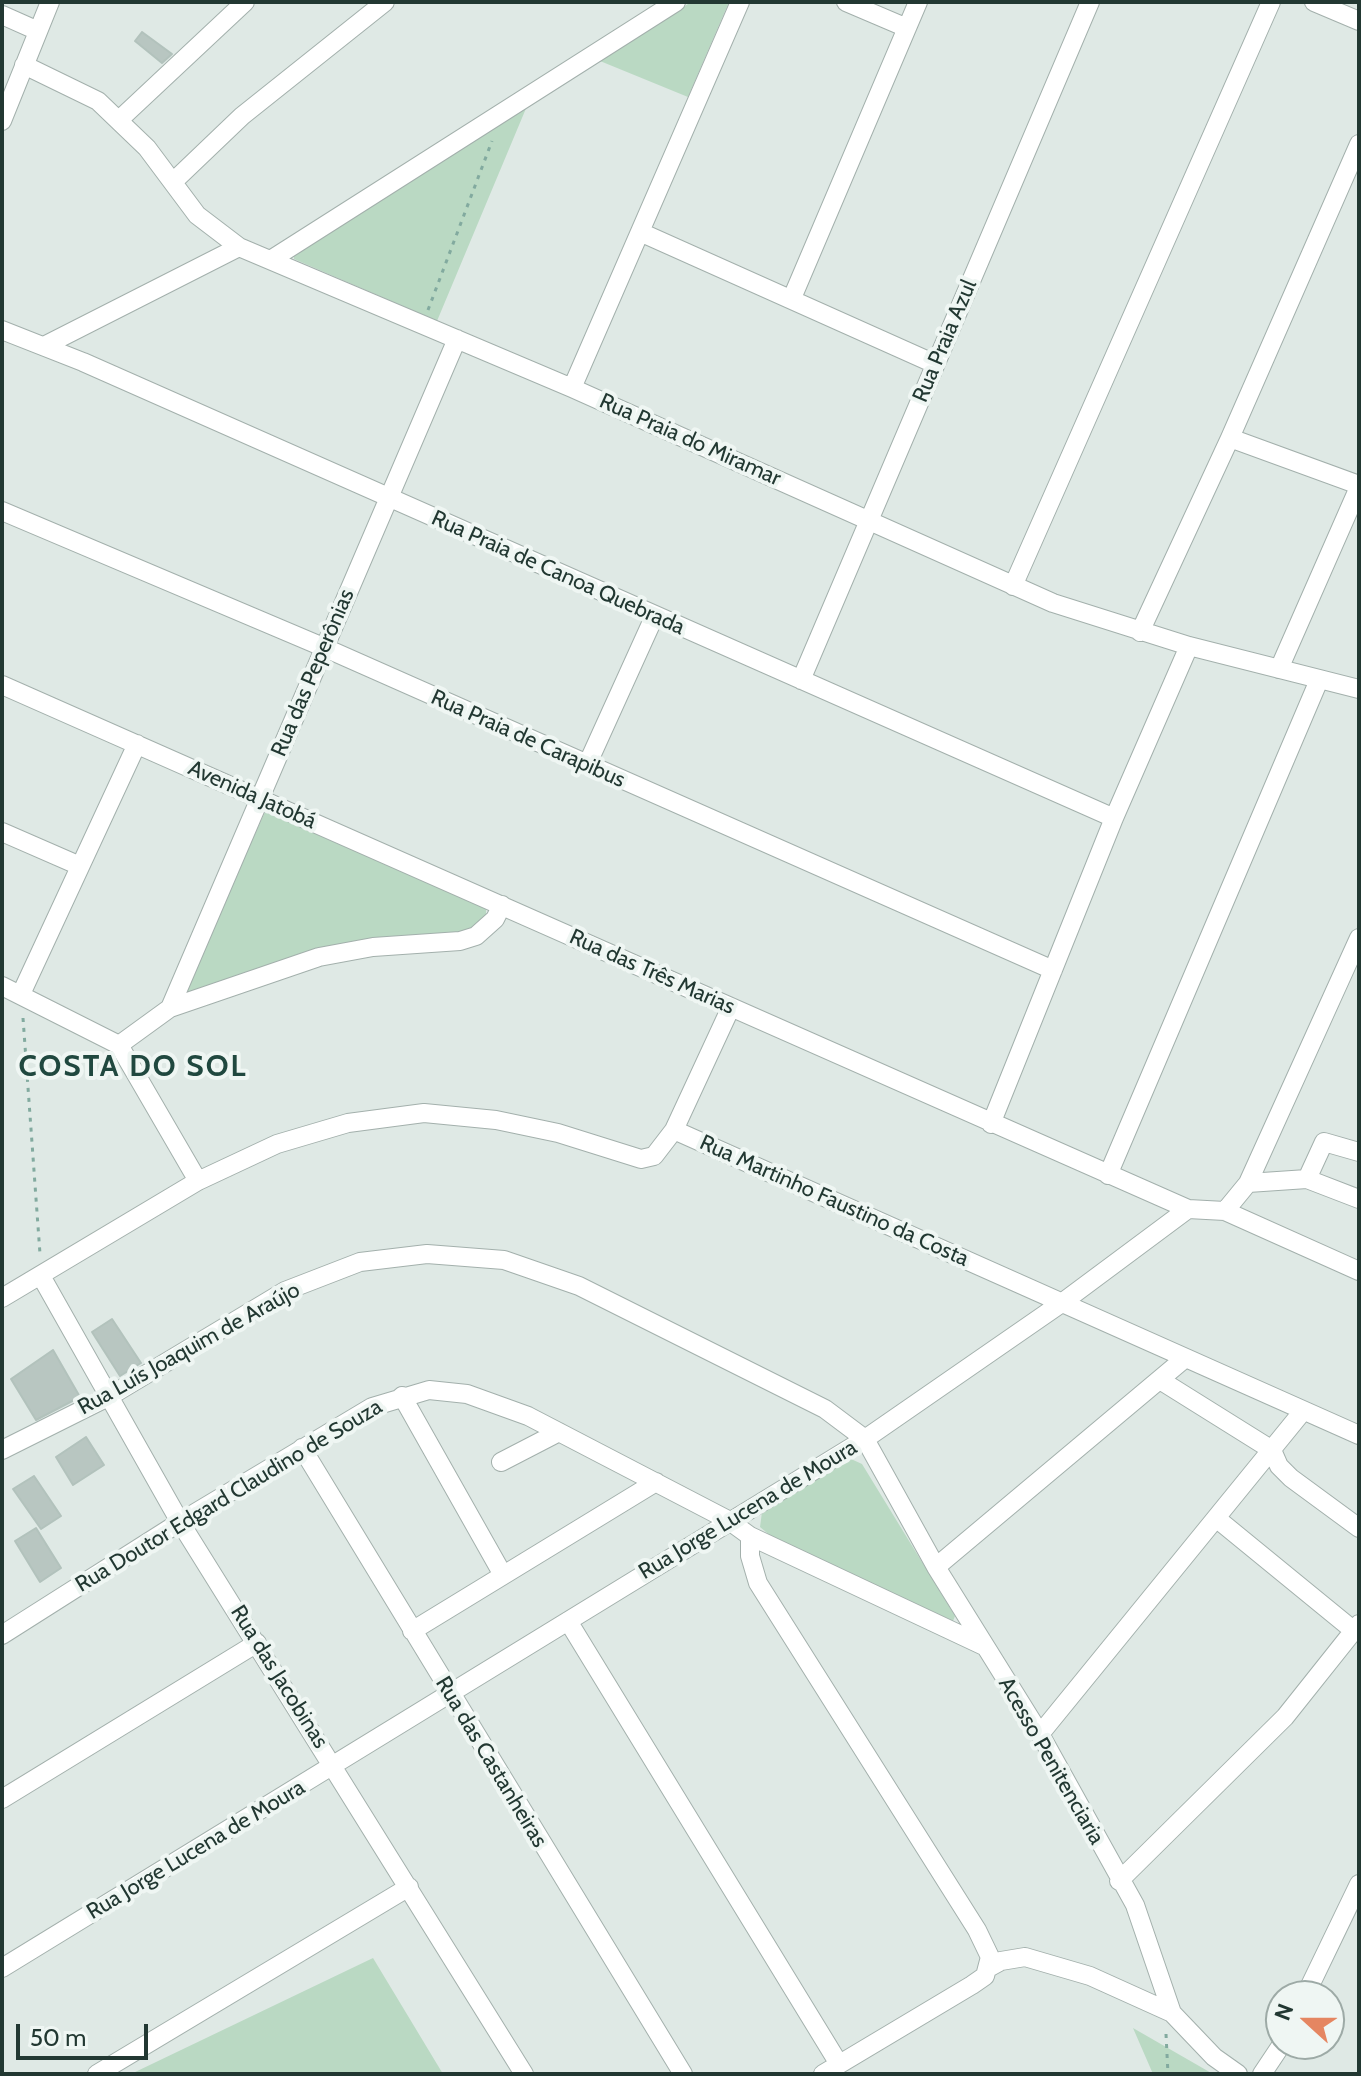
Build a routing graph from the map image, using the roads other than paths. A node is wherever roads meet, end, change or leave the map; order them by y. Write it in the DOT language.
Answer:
graph roads {
  1 [pos="50,2"];
  2 [pos="245,2"];
  3 [pos="385,2"];
  4 [pos="676,2"];
  5 [pos="740,2"];
  6 [pos="846,2"];
  7 [pos="918,2"];
  8 [pos="1090,2"];
  9 [pos="1271,2"];
  10 [pos="1314,2"];
  11 [pos="2,15"];
  12 [pos="1359,21"];
  13 [pos="907,28"];
  14 [pos="38,31"];
  15 [pos="24,65"];
  16 [pos="119,120"];
  17 [pos="2,121"];
  18 [pos="1359,144"];
  19 [pos="174,181"];
  20 [pos="640,232"];
  21 [pos="239,247"];
  22 [pos="272,259"];
  23 [pos="792,298"];
  24 [pos="2,330"];
  25 [pos="457,339"];
  26 [pos="44,346"];
  27 [pos="935,364"];
  28 [pos="572,388"];
  29 [pos="1230,438"];
  30 [pos="1359,486"];
  31 [pos="389,499"];
  32 [pos="2,511"];
  33 [pos="869,518"];
  34 [pos="1013,586"];
  35 [pos="655,615"];
  36 [pos="1140,632"];
  37 [pos="1189,646"];
  38 [pos="323,647"];
  39 [pos="1279,669"];
  40 [pos="801,680"];
  41 [pos="1319,680"];
  42 [pos="2,685"];
  43 [pos="1359,689"];
  44 [pos="137,744"];
  45 [pos="587,765"];
  46 [pos="259,799"];
  47 [pos="1114,818"];
  48 [pos="2,832"];
  49 [pos="80,866"];
  50 [pos="502,905"];
  51 [pos="1359,938"];
  52 [pos="1354,963"];
  53 [pos="1053,970"];
  54 [pos="2,986"];
  55 [pos="21,994"];
  56 [pos="731,1007"];
  57 [pos="170,1008"];
  58 [pos="119,1045"];
  59 [pos="991,1124"];
  60 [pos="674,1130"];
  61 [pos="1359,1152"];
  62 [pos="1108,1175"];
  63 [pos="1307,1179"];
  64 [pos="198,1181"];
  65 [pos="1248,1183"];
  66 [pos="1359,1199"];
  67 [pos="1188,1209"];
  68 [pos="1225,1211"];
  69 [pos="1359,1271"];
  70 [pos="41,1276"];
  71 [pos="2,1298"];
  72 [pos="1063,1302"];
  73 [pos="1184,1359"];
  74 [pos="1160,1380"];
  75 [pos="110,1396"];
  76 [pos="402,1396"];
  77 [pos="1303,1411"];
  78 [pos="1357,1428"];
  79 [pos="559,1432"];
  80 [pos="865,1439"];
  81 [pos="302,1448"];
  82 [pos="2,1450"];
  83 [pos="1272,1450"];
  84 [pos="501,1462"];
  85 [pos="656,1482"];
  86 [pos="1216,1518"];
  87 [pos="728,1520"];
  88 [pos="180,1522"];
  89 [pos="1359,1528"];
  90 [pos="750,1536"];
  91 [pos="936,1567"];
  92 [pos="503,1575"];
  93 [pos="568,1621"];
  94 [pos="1356,1627"];
  95 [pos="412,1631"];
  96 [pos="2,1635"];
  97 [pos="257,1643"];
  98 [pos="984,1646"];
  99 [pos="450,1695"];
  100 [pos="1040,1734"];
  101 [pos="335,1765"];
  102 [pos="2,1799"];
  103 [pos="1119,1881"];
  104 [pos="1359,1884"];
  105 [pos="409,1887"];
  106 [pos="990,1967"];
  107 [pos="2,1968"];
  108 [pos="1313,1980"];
  109 [pos="1168,2011"];
  110 [pos="831,2069"];
  111 [pos="97,2074"];
  112 [pos="524,2074"];
  113 [pos="683,2074"];
  114 [pos="1238,2074"];
  1 -- 14 [label="street"];
  2 -- 16 [label="street"];
  3 -- 19 [label="street"];
  4 -- 22 [label="street"];
  5 -- 20 [label="street"];
  6 -- 13 [label="street"];
  7 -- 13 [label="street"];
  8 -- 27 [label="street, Rua Praia Azul"];
  9 -- 34 [label="street"];
  10 -- 12 [label="street"];
  11 -- 14 [label="street"];
  13 -- 23 [label="street"];
  14 -- 15 [label="street"];
  15 -- 16 [label="street, Rua Praia do Miramar"];
  15 -- 17 [label="street"];
  16 -- 19 [label="street, Rua Praia do Miramar"];
  18 -- 29 [label="street"];
  19 -- 21 [label="street, Rua Praia do Miramar"];
  20 -- 23 [label="street"];
  20 -- 28 [label="street"];
  21 -- 22 [label="street, Rua Praia do Miramar"];
  21 -- 26 [label="street"];
  22 -- 25 [label="street, Rua Praia do Miramar"];
  23 -- 27 [label="street"];
  24 -- 26 [label="street, Rua Praia de Canoa Quebrada"];
  25 -- 28 [label="street, Rua Praia do Miramar"];
  25 -- 31 [label="street, Rua das Peperônias"];
  26 -- 31 [label="street, Rua Praia de Canoa Quebrada"];
  27 -- 33 [label="street, Rua Praia Azul"];
  28 -- 33 [label="street, Rua Praia do Miramar"];
  29 -- 30 [label="street"];
  29 -- 36 [label="street"];
  30 -- 39 [label="street"];
  31 -- 35 [label="street, Rua Praia de Canoa Quebrada"];
  31 -- 38 [label="street, Rua das Peperônias"];
  32 -- 38 [label="street, Rua Praia de Carapibus"];
  33 -- 34 [label="street, Rua Praia do Miramar"];
  33 -- 40 [label="street, Rua Praia Azul"];
  34 -- 36 [label="street, Rua Praia do Miramar"];
  35 -- 40 [label="street, Rua Praia de Canoa Quebrada"];
  35 -- 45 [label="street"];
  36 -- 37 [label="street, Rua Praia do Miramar"];
  37 -- 39 [label="street, Rua Praia do Miramar"];
  37 -- 47 [label="street"];
  38 -- 45 [label="street, Rua Praia de Carapibus"];
  38 -- 46 [label="street, Rua das Peperônias"];
  39 -- 41 [label="street, Rua Praia do Miramar"];
  40 -- 47 [label="street, Rua Praia de Canoa Quebrada"];
  41 -- 43 [label="street, Rua Praia do Miramar"];
  41 -- 62 [label="street"];
  42 -- 44 [label="street, Avenida Jatobá"];
  44 -- 46 [label="street, Avenida Jatobá"];
  44 -- 49 [label="street"];
  45 -- 53 [label="street, Rua Praia de Carapibus"];
  46 -- 50 [label="street, Avenida Jatobá"];
  46 -- 57 [label="street, Rua das Peperônias"];
  47 -- 53 [label="street"];
  48 -- 49 [label="street"];
  49 -- 55 [label="street"];
  50 -- 56 [label="street, Rua das Três Marias"];
  50 -- 57 [label="street"];
  51 -- 52 [label="street"];
  52 -- 65 [label="street"];
  53 -- 59 [label="street"];
  54 -- 55 [label="street"];
  55 -- 58 [label="street"];
  56 -- 59 [label="street, Rua das Três Marias"];
  56 -- 60 [label="street"];
  57 -- 58 [label="street"];
  58 -- 64 [label="street"];
  59 -- 62 [label="street, Rua das Três Marias"];
  60 -- 64 [label="street, Rua Martinho Faustino da Costa"];
  60 -- 72 [label="street, Rua Martinho Faustino da Costa"];
  61 -- 63 [label="street"];
  62 -- 67 [label="street, Rua das Três Marias"];
  63 -- 65 [label="street"];
  63 -- 66 [label="street"];
  64 -- 70 [label="street, Rua Martinho Faustino da Costa"];
  65 -- 68 [label="street"];
  67 -- 68 [label="street"];
  67 -- 72 [label="street, Rua Jorge Lucena de Moura"];
  68 -- 69 [label="street"];
  70 -- 71 [label="street, Rua Martinho Faustino da Costa"];
  70 -- 75 [label="street, Rua das Jacobinas"];
  72 -- 73 [label="street, Rua Martinho Faustino da Costa"];
  72 -- 80 [label="street, Rua Jorge Lucena de Moura"];
  73 -- 74 [label="street"];
  73 -- 77 [label="street, Rua Martinho Faustino da Costa"];
  74 -- 83 [label="street"];
  74 -- 91 [label="street"];
  75 -- 80 [label="street, Rua Luís Joaquim de Araújo"];
  75 -- 82 [label="street, Rua Luís Joaquim de Araújo"];
  75 -- 88 [label="street, Rua das Jacobinas"];
  76 -- 79 [label="street, Rua Doutor Edgard Claudino de Souza"];
  76 -- 81 [label="street, Rua Doutor Edgard Claudino de Souza"];
  76 -- 92 [label="street"];
  77 -- 78 [label="street, Rua Martinho Faustino da Costa"];
  77 -- 83 [label="street"];
  79 -- 84 [label="street"];
  79 -- 85 [label="street, Rua Doutor Edgard Claudino de Souza"];
  80 -- 87 [label="street, Rua Jorge Lucena de Moura"];
  80 -- 91 [label="street, Acesso Penitenciaria"];
  81 -- 88 [label="street, Rua Doutor Edgard Claudino de Souza"];
  81 -- 95 [label="street, Rua das Castanheiras"];
  83 -- 86 [label="street"];
  83 -- 89 [label="street"];
  85 -- 87 [label="street, Rua Doutor Edgard Claudino de Souza"];
  85 -- 92 [label="street"];
  86 -- 94 [label="street"];
  86 -- 100 [label="street"];
  87 -- 90 [label="street, Rua Doutor Edgard Claudino de Souza"];
  87 -- 93 [label="street, Rua Jorge Lucena de Moura"];
  88 -- 96 [label="street, Rua Doutor Edgard Claudino de Souza"];
  88 -- 97 [label="street, Rua das Jacobinas"];
  90 -- 98 [label="street, Rua Doutor Edgard Claudino de Souza"];
  90 -- 106 [label="street"];
  91 -- 98 [label="street, Acesso Penitenciaria"];
  92 -- 95 [label="street"];
  93 -- 99 [label="street, Rua Jorge Lucena de Moura"];
  93 -- 110 [label="street"];
  94 -- 103 [label="street"];
  95 -- 99 [label="street, Rua das Castanheiras"];
  97 -- 101 [label="street, Rua das Jacobinas"];
  97 -- 102 [label="street"];
  98 -- 100 [label="street, Acesso Penitenciaria"];
  99 -- 101 [label="street, Rua Jorge Lucena de Moura"];
  99 -- 113 [label="street, Rua das Castanheiras"];
  100 -- 103 [label="street, Acesso Penitenciaria"];
  101 -- 105 [label="street, Rua das Jacobinas"];
  101 -- 107 [label="street, Rua Jorge Lucena de Moura"];
  103 -- 109 [label="street, Acesso Penitenciaria"];
  104 -- 108 [label="street"];
  105 -- 111 [label="street"];
  105 -- 112 [label="street, Rua das Jacobinas"];
  106 -- 109 [label="street"];
  106 -- 110 [label="street"];
  109 -- 114 [label="street, Acesso Penitenciaria"];
}
